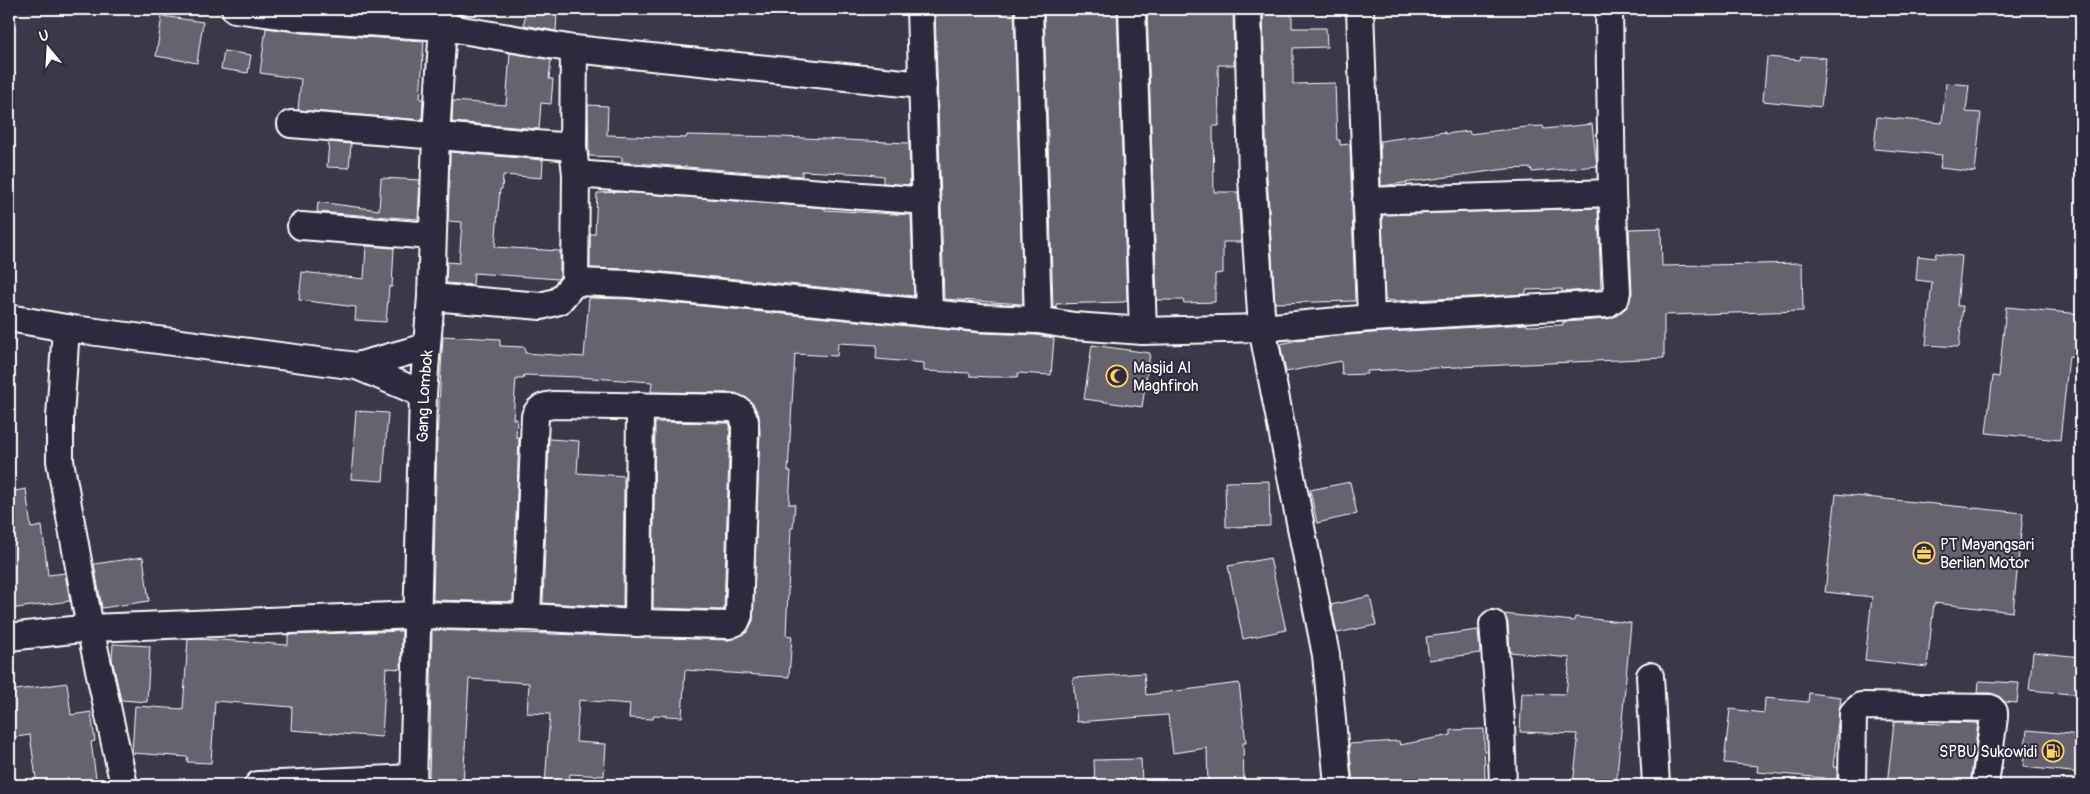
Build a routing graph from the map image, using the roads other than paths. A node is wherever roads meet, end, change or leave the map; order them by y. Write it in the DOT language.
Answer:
graph roads {
  1 [pos="236,9"];
  2 [pos="920,9"];
  3 [pos="1029,9"];
  4 [pos="1132,9"];
  5 [pos="1248,9"];
  6 [pos="1360,9"];
  7 [pos="1609,9"];
  8 [pos="303,13"];
  9 [pos="444,18"];
  10 [pos="574,49"];
  11 [pos="923,85"];
  12 [pos="291,124"];
  13 [pos="436,135"];
  14 [pos="573,147"];
  15 [pos="576,174"];
  16 [pos="1612,193"];
  17 [pos="927,201"];
  18 [pos="1366,202"];
  19 [pos="302,226"];
  20 [pos="432,236"];
  21 [pos="575,282"];
  22 [pos="431,297"];
  23 [pos="929,314"];
  24 [pos="9,318"];
  25 [pos="1371,318"];
  26 [pos="1038,320"];
  27 [pos="66,328"];
  28 [pos="1262,328"];
  29 [pos="1144,331"];
  30 [pos="426,347"];
  31 [pos="357,366"];
  32 [pos="422,394"];
  33 [pos="640,406"];
  34 [pos="417,615"];
  35 [pos="528,617"];
  36 [pos="638,623"];
  37 [pos="1493,624"];
  38 [pos="90,628"];
  39 [pos="9,637"];
  40 [pos="1650,676"];
  41 [pos="413,782"];
  42 [pos="124,785"];
  43 [pos="258,785"];
  44 [pos="1338,785"];
  45 [pos="1503,785"];
  46 [pos="1656,785"];
  47 [pos="1852,785"];
  48 [pos="1985,785"];
  1 -- 8 [label="street"];
  2 -- 11 [label="street"];
  3 -- 26 [label="street"];
  4 -- 29 [label="street"];
  5 -- 28 [label="street"];
  6 -- 18 [label="street"];
  7 -- 16 [label="street"];
  8 -- 9 [label="street"];
  9 -- 10 [label="street"];
  9 -- 13 [label="street, Gang Lombok"];
  10 -- 11 [label="street"];
  10 -- 14 [label="street"];
  11 -- 17 [label="street"];
  12 -- 13 [label="street"];
  13 -- 14 [label="street"];
  13 -- 20 [label="street, Gang Lombok"];
  14 -- 15 [label="street"];
  15 -- 17 [label="street"];
  15 -- 21 [label="street"];
  16 -- 18 [label="street"];
  16 -- 25 [label="street"];
  17 -- 23 [label="street"];
  18 -- 25 [label="street"];
  19 -- 20 [label="street"];
  20 -- 22 [label="street, Gang Lombok"];
  21 -- 22 [label="street"];
  21 -- 23 [label="street"];
  22 -- 30 [label="street, Gang Lombok"];
  23 -- 26 [label="street"];
  24 -- 27 [label="street"];
  25 -- 28 [label="street"];
  26 -- 29 [label="street"];
  27 -- 31 [label="street"];
  27 -- 38 [label="street"];
  28 -- 29 [label="street"];
  28 -- 44 [label="street"];
  30 -- 31 [label="street"];
  30 -- 32 [label="street, Gang Lombok"];
  31 -- 32 [label="street"];
  32 -- 34 [label="street, Gang Lombok"];
  33 -- 35 [label="street"];
  33 -- 36 [label="street"];
  33 -- 36 [label="street"];
  34 -- 35 [label="street"];
  34 -- 38 [label="street"];
  34 -- 41 [label="street, Gang Lombok"];
  35 -- 36 [label="street"];
  37 -- 45 [label="street"];
  38 -- 39 [label="street"];
  38 -- 42 [label="street"];
  40 -- 46 [label="street"];
  41 -- 43 [label="street"];
  47 -- 48 [label="street"];
}
